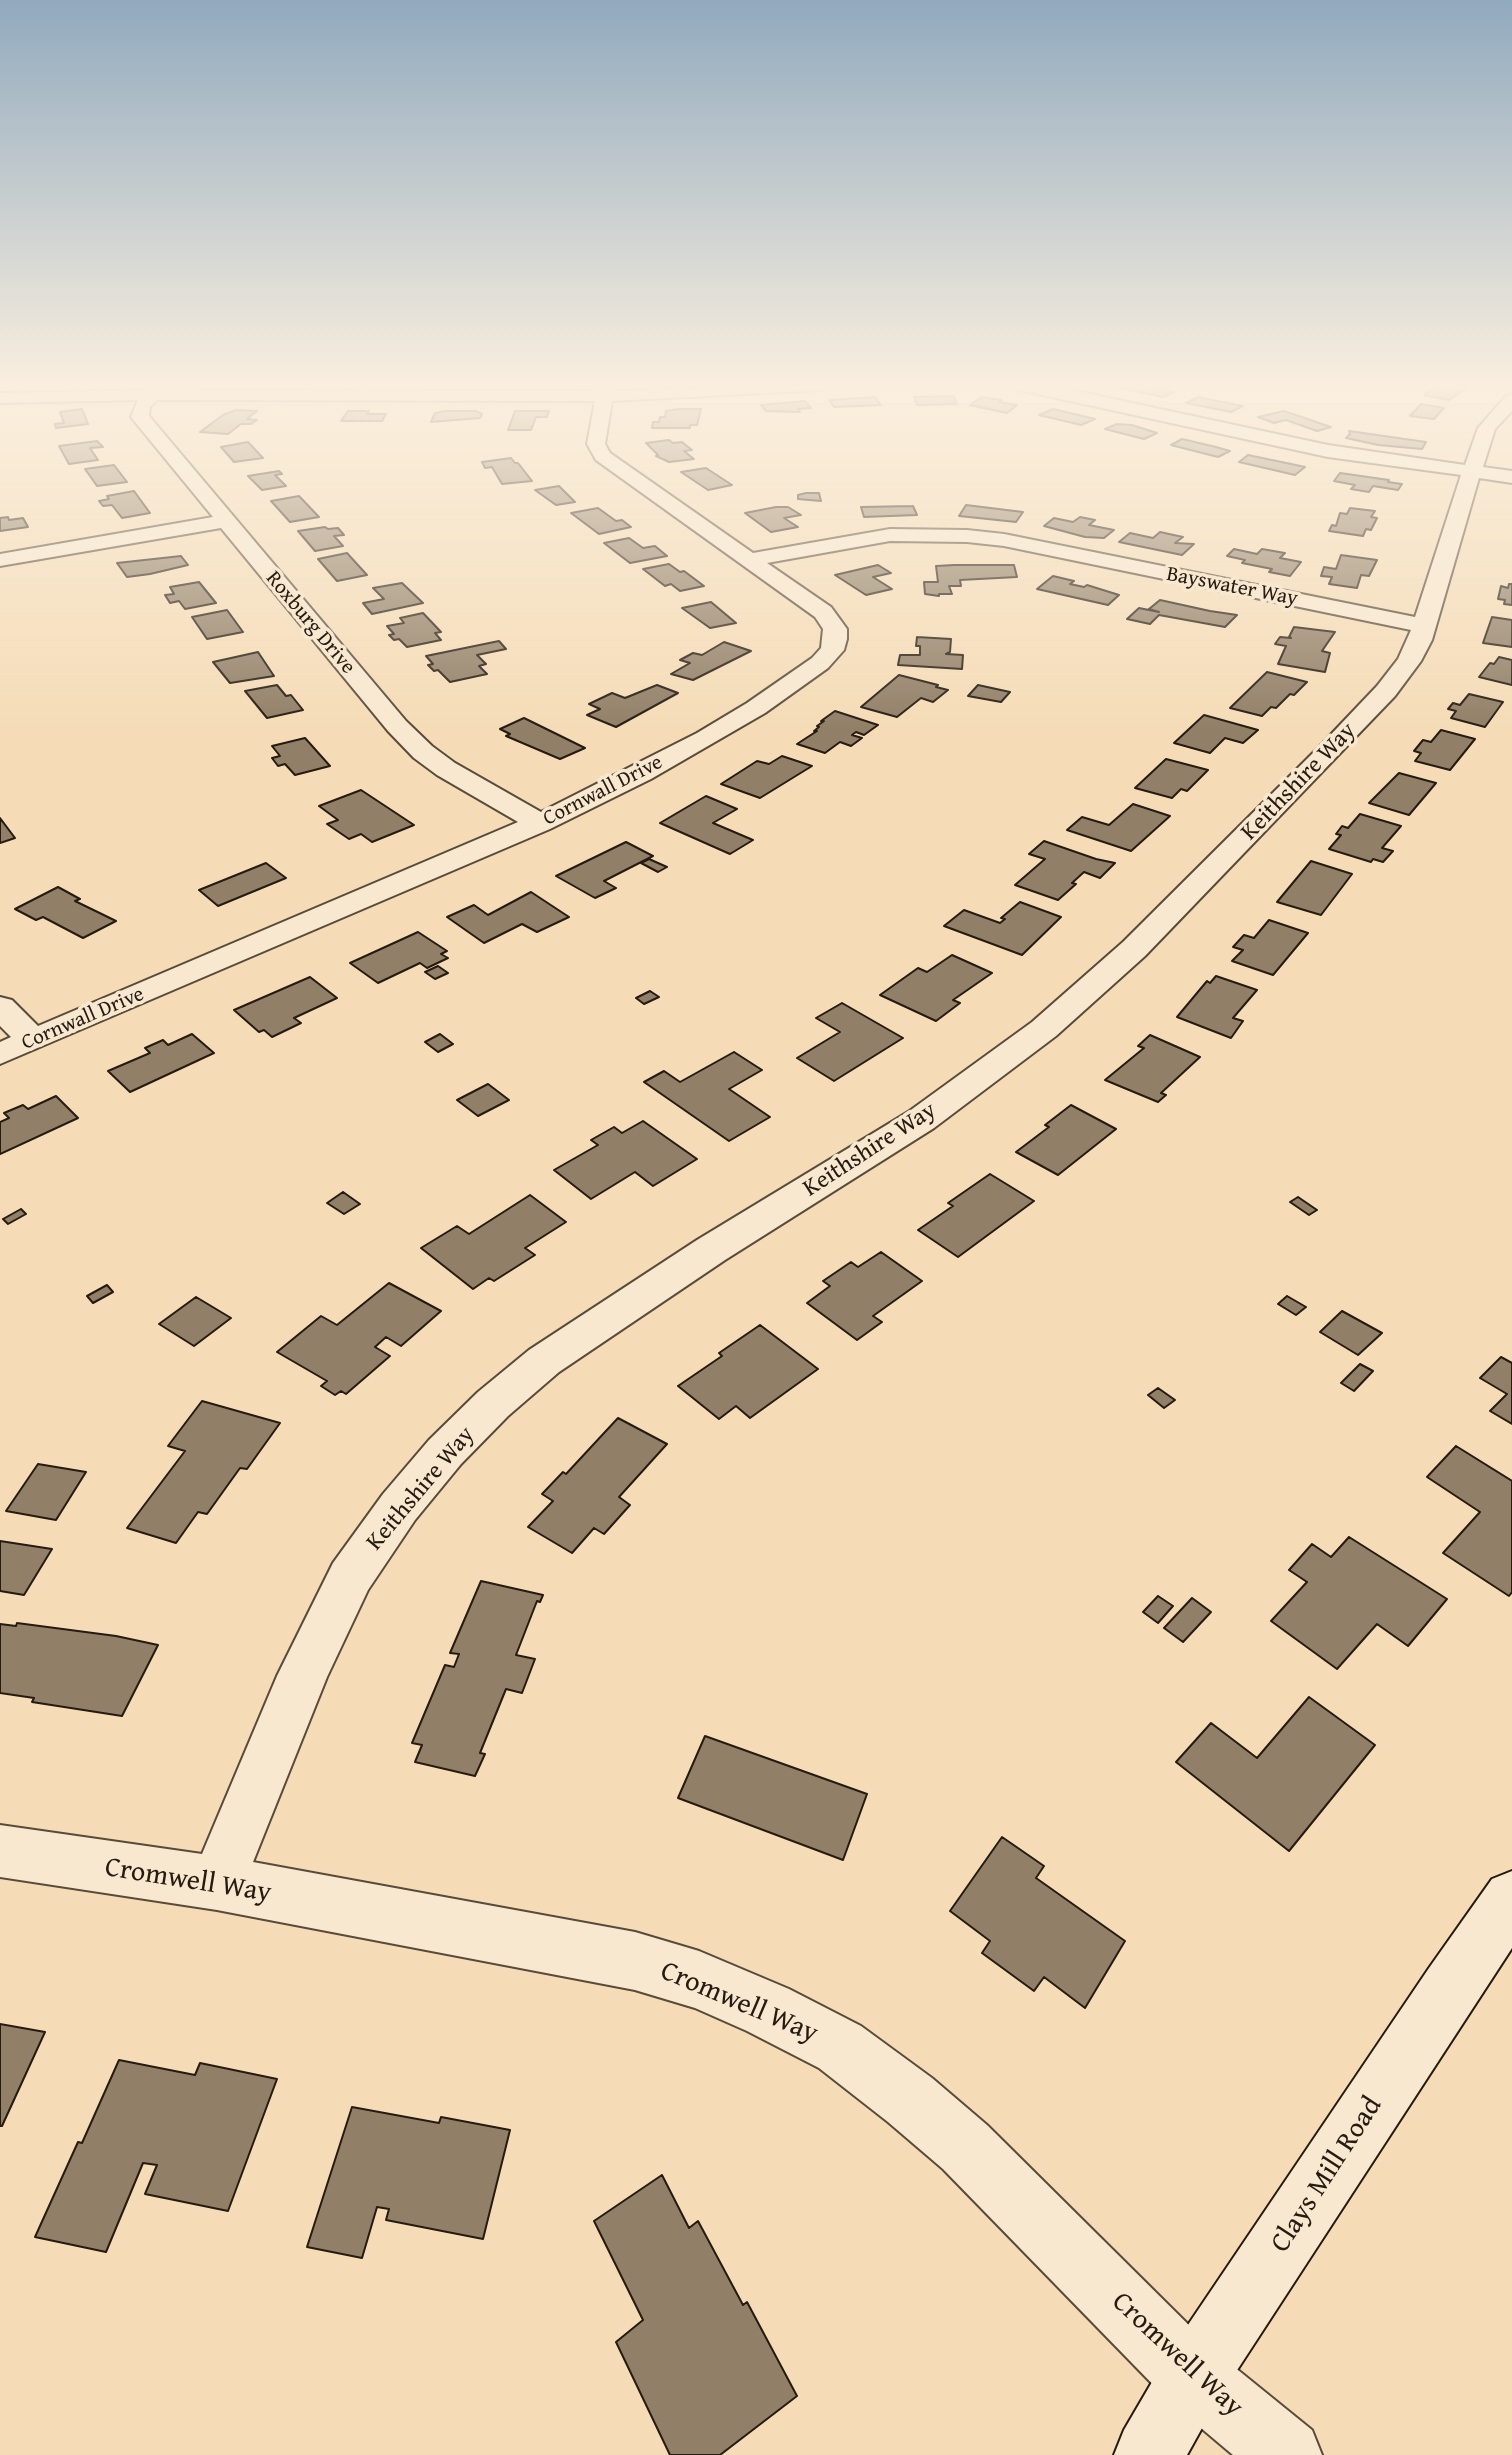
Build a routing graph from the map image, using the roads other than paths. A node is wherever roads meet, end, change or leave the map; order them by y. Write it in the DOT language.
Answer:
graph roads {
  1 [pos="207,500"];
  2 [pos="664,500"];
  3 [pos="1463,500"];
  4 [pos="225,522"];
  5 [pos="0,560"];
  6 [pos="749,560"];
  7 [pos="1424,626"];
  8 [pos="540,823"];
  9 [pos="0,1007"];
  10 [pos="33,1040"];
  11 [pos="0,1054"];
  12 [pos="0,1851"];
  13 [pos="217,1883"];
  14 [pos="1512,1899"];
  15 [pos="1193,2377"];
  16 [pos="1149,2455"];
  17 [pos="1287,2455"];
  1 -- 4 [label="street, Roxburg Drive"];
  2 -- 6 [label="street, Cornwall Drive"];
  3 -- 7 [label="street, Keithshire Way"];
  4 -- 5 [label="street"];
  4 -- 8 [label="street, Roxburg Drive"];
  6 -- 7 [label="street, Bayswater Way"];
  6 -- 8 [label="street, Cornwall Drive"];
  7 -- 13 [label="street, Keithshire Way"];
  8 -- 10 [label="street, Cornwall Drive"];
  9 -- 10 [label="street"];
  10 -- 11 [label="street, Cornwall Drive"];
  12 -- 13 [label="street, Cromwell Way"];
  13 -- 15 [label="street, Cromwell Way"];
  14 -- 15 [label="street, Clays Mill Road"];
  15 -- 16 [label="street, Clays Mill Road"];
  15 -- 17 [label="street, Cromwell Way"];
}
